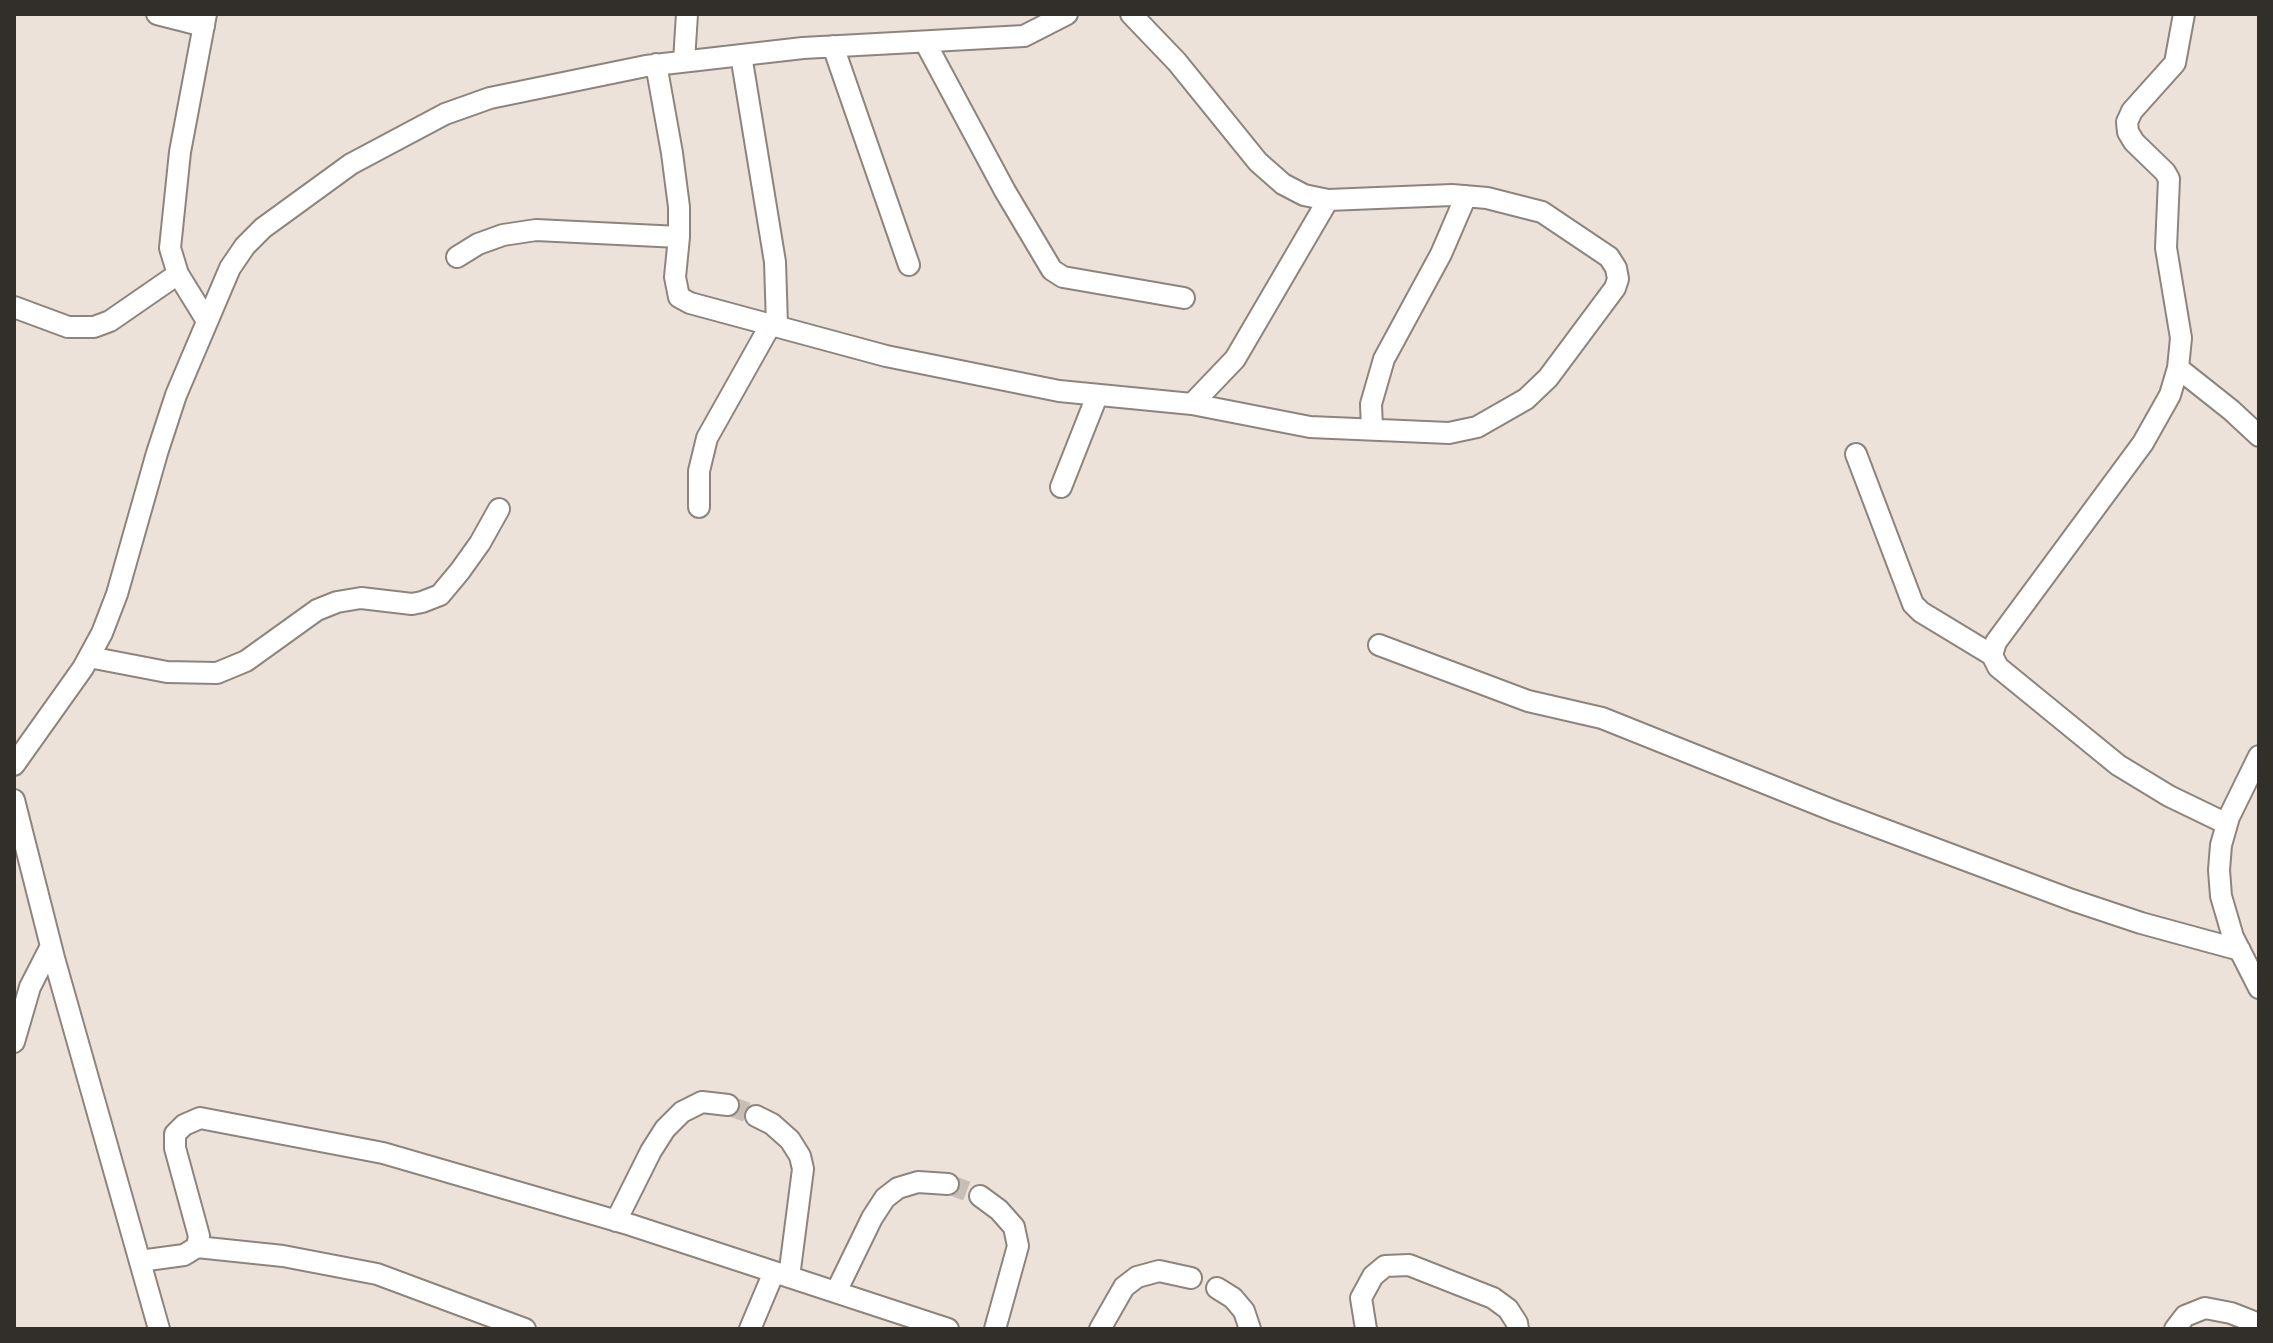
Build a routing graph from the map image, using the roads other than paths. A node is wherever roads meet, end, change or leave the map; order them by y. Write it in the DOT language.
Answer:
graph roads {
  1 [pos="157,14"];
  2 [pos="687,14"];
  3 [pos="1067,14"];
  4 [pos="1131,14"];
  5 [pos="2184,14"];
  6 [pos="205,20"];
  7 [pos="925,42"];
  8 [pos="833,46"];
  9 [pos="741,55"];
  10 [pos="684,61"];
  11 [pos="656,64"];
  12 [pos="1466,196"];
  13 [pos="1328,200"];
  14 [pos="679,237"];
  15 [pos="457,257"];
  16 [pos="909,265"];
  17 [pos="178,274"];
  18 [pos="1184,298"];
  19 [pos="14,307"];
  20 [pos="207,321"];
  21 [pos="774,324"];
  22 [pos="2178,368"];
  23 [pos="1097,396"];
  24 [pos="1192,404"];
  25 [pos="1372,428"];
  26 [pos="2259,436"];
  27 [pos="1856,454"];
  28 [pos="1061,487"];
  29 [pos="699,507"];
  30 [pos="499,509"];
  31 [pos="1379,645"];
  32 [pos="1992,655"];
  33 [pos="89,657"];
  34 [pos="2259,756"];
  35 [pos="14,765"];
  36 [pos="14,800"];
  37 [pos="2227,824"];
  38 [pos="51,946"];
  39 [pos="2240,950"];
  40 [pos="2259,988"];
  41 [pos="19,998"];
  42 [pos="15,1036"];
  43 [pos="728,1105"];
  44 [pos="756,1116"];
  45 [pos="948,1184"];
  46 [pos="980,1196"];
  47 [pos="616,1221"];
  48 [pos="197,1247"];
  49 [pos="140,1261"];
  50 [pos="782,1274"];
  51 [pos="1191,1278"];
  52 [pos="1217,1288"];
  53 [pos="836,1292"];
  54 [pos="2259,1324"];
  55 [pos="159,1329"];
  56 [pos="525,1329"];
  57 [pos="750,1329"];
  58 [pos="948,1329"];
  59 [pos="995,1329"];
  60 [pos="1100,1329"];
  61 [pos="1250,1329"];
  62 [pos="1366,1329"];
  63 [pos="1518,1329"];
  64 [pos="2175,1329"];
  1 -- 6 [label="street"];
  2 -- 10 [label="street"];
  3 -- 7 [label="street"];
  4 -- 13 [label="street"];
  5 -- 22 [label="street"];
  6 -- 17 [label="street"];
  7 -- 8 [label="street"];
  7 -- 18 [label="street"];
  8 -- 9 [label="street"];
  8 -- 16 [label="street"];
  9 -- 10 [label="street"];
  9 -- 21 [label="street"];
  10 -- 11 [label="street"];
  11 -- 14 [label="street"];
  11 -- 20 [label="street"];
  12 -- 13 [label="street"];
  12 -- 25 [label="street"];
  12 -- 25 [label="street"];
  13 -- 24 [label="street"];
  14 -- 15 [label="street"];
  14 -- 21 [label="street"];
  17 -- 19 [label="street"];
  17 -- 20 [label="street"];
  20 -- 33 [label="street"];
  21 -- 23 [label="street"];
  21 -- 29 [label="street"];
  22 -- 26 [label="street"];
  22 -- 32 [label="street"];
  23 -- 24 [label="street"];
  23 -- 28 [label="street"];
  24 -- 25 [label="street"];
  27 -- 32 [label="street"];
  30 -- 33 [label="street"];
  31 -- 39 [label="street"];
  32 -- 37 [label="street"];
  33 -- 35 [label="street"];
  34 -- 37 [label="street"];
  36 -- 38 [label="street"];
  37 -- 39 [label="street"];
  38 -- 41 [label="street"];
  38 -- 49 [label="street"];
  39 -- 40 [label="street"];
  41 -- 42 [label="street"];
  43 -- 47 [label="street"];
  44 -- 50 [label="street"];
  45 -- 53 [label="street"];
  46 -- 59 [label="street"];
  47 -- 48 [label="street"];
  47 -- 50 [label="street"];
  48 -- 49 [label="street"];
  48 -- 56 [label="street"];
  49 -- 55 [label="street"];
  50 -- 53 [label="street"];
  50 -- 57 [label="street"];
  51 -- 60 [label="street"];
  52 -- 61 [label="street"];
  53 -- 58 [label="street"];
  54 -- 64 [label="street"];
  62 -- 63 [label="street"];
}
